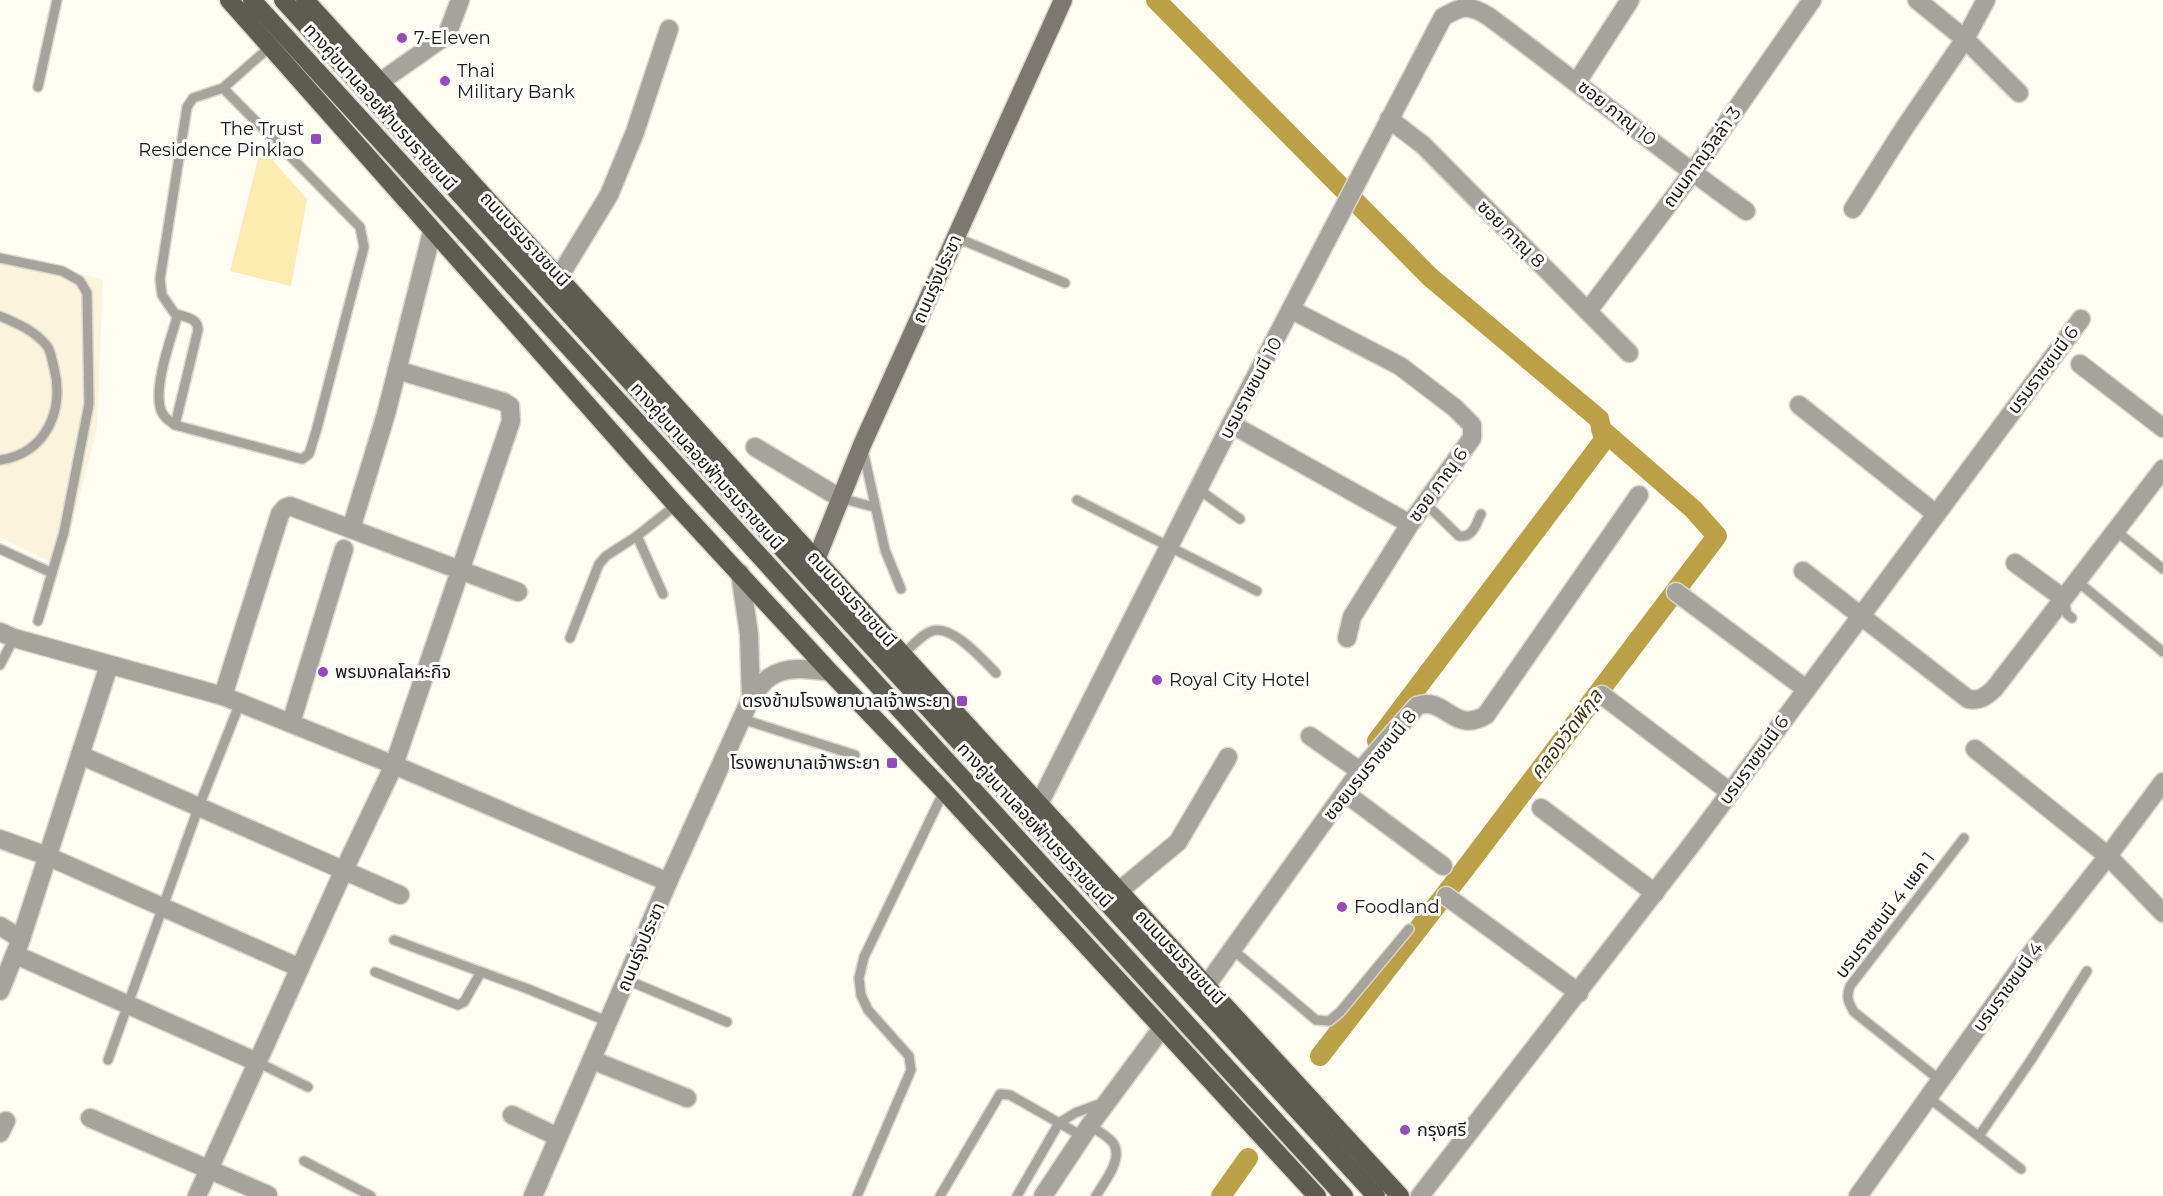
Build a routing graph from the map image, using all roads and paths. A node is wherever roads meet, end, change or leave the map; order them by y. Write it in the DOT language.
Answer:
graph roads {
  1 [pos="57,0"];
  2 [pos="229,0"];
  3 [pos="252,0"];
  4 [pos="283,0"];
  5 [pos="305,0"];
  6 [pos="460,0"];
  7 [pos="1063,0"];
  8 [pos="1630,0"];
  9 [pos="1812,0"];
  10 [pos="1917,0"];
  11 [pos="1986,0"];
  12 [pos="1488,16"];
  13 [pos="669,29"];
  14 [pos="1965,39"];
  15 [pos="271,46"];
  16 [pos="380,82"];
  17 [pos="1577,82"];
  18 [pos="39,87"];
  19 [pos="223,88"];
  20 [pos="2019,93"];
  21 [pos="1389,119"];
  22 [pos="1692,173"];
  23 [pos="1853,209"];
  24 [pos="1746,211"];
  25 [pos="432,232"];
  26 [pos="955,237"];
  27 [pos="0,258"];
  28 [pos="559,277"];
  29 [pos="1065,283"];
  30 [pos="1292,310"];
  31 [pos="1588,311"];
  32 [pos="176,314"];
  33 [pos="0,316"];
  34 [pos="2081,319"];
  35 [pos="1629,353"];
  36 [pos="2080,364"];
  37 [pos="397,370"];
  38 [pos="1799,405"];
  39 [pos="1231,424"];
  40 [pos="176,425"];
  41 [pos="2163,428"];
  42 [pos="862,445"];
  43 [pos="755,447"];
  44 [pos="0,460"];
  45 [pos="2163,469"];
  46 [pos="1198,489"];
  47 [pos="1639,495"];
  48 [pos="840,498"];
  49 [pos="1077,500"];
  50 [pos="1425,503"];
  51 [pos="676,505"];
  52 [pos="874,507"];
  53 [pos="1481,514"];
  54 [pos="1936,514"];
  55 [pos="1240,519"];
  56 [pos="1410,524"];
  57 [pos="351,529"];
  58 [pos="2116,531"];
  59 [pos="637,536"];
  60 [pos="1169,547"];
  61 [pos="0,549"];
  62 [pos="344,549"];
  63 [pos="816,560"];
  64 [pos="2015,563"];
  65 [pos="2163,569"];
  66 [pos="461,570"];
  67 [pos="1803,571"];
  68 [pos="52,573"];
  69 [pos="740,573"];
  70 [pos="2077,580"];
  71 [pos="901,589"];
  72 [pos="1257,591"];
  73 [pos="518,592"];
  74 [pos="1676,592"];
  75 [pos="663,594"];
  76 [pos="2063,598"];
  77 [pos="1860,615"];
  78 [pos="2072,618"];
  79 [pos="38,621"];
  80 [pos="7,635"];
  81 [pos="570,638"];
  82 [pos="1347,638"];
  83 [pos="2163,652"];
  84 [pos="903,655"];
  85 [pos="0,665"];
  86 [pos="109,665"];
  87 [pos="830,672"];
  88 [pos="996,672"];
  89 [pos="1806,689"];
  90 [pos="1602,695"];
  91 [pos="223,696"];
  92 [pos="751,698"];
  93 [pos="240,703"];
  94 [pos="742,718"];
  95 [pos="291,723"];
  96 [pos="1310,736"];
  97 [pos="1975,749"];
  98 [pos="80,755"];
  99 [pos="855,755"];
  100 [pos="1228,756"];
  101 [pos="394,765"];
  102 [pos="1360,771"];
  103 [pos="2163,782"];
  104 [pos="944,791"];
  105 [pos="1730,792"];
  106 [pos="1345,793"];
  107 [pos="1039,804"];
  108 [pos="199,807"];
  109 [pos="1542,808"];
  110 [pos="1964,838"];
  111 [pos="0,839"];
  112 [pos="47,856"];
  113 [pos="2108,856"];
  114 [pos="1443,866"];
  115 [pos="344,870"];
  116 [pos="668,882"];
  117 [pos="1119,891"];
  118 [pos="1655,893"];
  119 [pos="400,895"];
  120 [pos="1446,896"];
  121 [pos="164,907"];
  122 [pos="2163,912"];
  123 [pos="0,926"];
  124 [pos="1409,928"];
  125 [pos="394,940"];
  126 [pos="19,947"];
  127 [pos="1233,950"];
  128 [pos="300,968"];
  129 [pos="2087,971"];
  130 [pos="375,972"];
  131 [pos="481,972"];
  132 [pos="627,980"];
  133 [pos="1206,986"];
  134 [pos="0,991"];
  135 [pos="1579,993"];
  136 [pos="128,1005"];
  137 [pos="609,1022"];
  138 [pos="727,1022"];
  139 [pos="1162,1028"];
  140 [pos="108,1060"];
  141 [pos="592,1060"];
  142 [pos="257,1062"];
  143 [pos="1941,1081"];
  144 [pos="308,1087"];
  145 [pos="687,1098"];
  146 [pos="1929,1098"];
  147 [pos="1107,1101"];
  148 [pos="512,1115"];
  149 [pos="90,1118"];
  150 [pos="1059,1123"];
  151 [pos="1086,1131"];
  152 [pos="1979,1136"];
  153 [pos="558,1137"];
  154 [pos="304,1161"];
  155 [pos="208,1170"];
  156 [pos="2022,1170"];
  157 [pos="268,1195"];
  158 [pos="197,1196"];
  159 [pos="371,1196"];
  160 [pos="533,1196"];
  161 [pos="857,1196"];
  162 [pos="940,1196"];
  163 [pos="1017,1196"];
  164 [pos="1043,1196"];
  165 [pos="1096,1196"];
  166 [pos="1317,1196"];
  167 [pos="1344,1196"];
  168 [pos="1376,1196"];
  169 [pos="1400,1196"];
  170 [pos="1420,1196"];
  171 [pos="1858,1196"];
  1 -- 18 [label="lane"];
  2 -- 15 [label="main road"];
  3 -- 167 [label="main road, ทางคู่ขนานลอยฟ้าบรมราชชนนี"];
  4 -- 168 [label="main road, ทางคู่ขนานลอยฟ้าบรมราชชนนี"];
  5 -- 16 [label="main road, ถนนบรมราชชนนี"];
  6 -- 16 [label="street"];
  7 -- 26 [label="street, ถนนรุ่งประชา"];
  8 -- 17 [label="street"];
  9 -- 22 [label="street, ถนนภาณุวิลล่า 3"];
  10 -- 14 [label="street"];
  11 -- 14 [label="street"];
  12 -- 17 [label="street, ซอย ภาณุ 10"];
  12 -- 21 [label="street, บรมราชชนนี 10"];
  13 -- 28 [label="street"];
  14 -- 20 [label="street"];
  14 -- 23 [label="street"];
  15 -- 19 [label="lane"];
  15 -- 25 [label="main road"];
  16 -- 28 [label="main road, ถนนบรมราชชนนี"];
  17 -- 22 [label="street, ซอย ภาณุ 10"];
  19 -- 32 [label="lane"];
  19 -- 40 [label="lane"];
  21 -- 30 [label="street, บรมราชชนนี 10"];
  21 -- 31 [label="street, ซอย ภาณุ 8"];
  22 -- 24 [label="street, ซอย ภาณุ 10"];
  22 -- 31 [label="street, ถนนภาณุวิลล่า 3"];
  25 -- 37 [label="street"];
  25 -- 51 [label="main road"];
  26 -- 29 [label="lane"];
  26 -- 42 [label="street, ถนนรุ่งประชา"];
  27 -- 68 [label="lane"];
  28 -- 63 [label="main road, ถนนบรมราชชนนี"];
  30 -- 39 [label="street, บรมราชชนนี 10"];
  30 -- 50 [label="street, ซอย ภาณุ 6"];
  31 -- 35 [label="street, ซอย ภาณุ 8"];
  32 -- 40 [label="lane"];
  32 -- 40 [label="lane"];
  33 -- 44 [label="lane"];
  34 -- 54 [label="street, บรมราชชนนี 6"];
  36 -- 41 [label="street"];
  37 -- 57 [label="street"];
  37 -- 66 [label="street"];
  38 -- 54 [label="street"];
  39 -- 46 [label="street, บรมราชชนนี 10"];
  39 -- 56 [label="street"];
  42 -- 48 [label="street, ถนนรุ่งประชา"];
  42 -- 52 [label="lane"];
  43 -- 48 [label="street"];
  45 -- 58 [label="street"];
  46 -- 55 [label="lane"];
  46 -- 60 [label="street, บรมราชชนนี 10"];
  47 -- 102 [label="street, ซอยบรมราชชนนี 8"];
  48 -- 52 [label="lane"];
  48 -- 63 [label="street, ถนนรุ่งประชา"];
  49 -- 60 [label="lane"];
  50 -- 53 [label="lane"];
  50 -- 56 [label="street, ซอย ภาณุ 6"];
  51 -- 59 [label="lane"];
  51 -- 69 [label="main road"];
  52 -- 71 [label="lane"];
  54 -- 77 [label="street, บรมราชชนนี 6"];
  56 -- 82 [label="street, ซอย ภาณุ 6"];
  57 -- 66 [label="street"];
  57 -- 91 [label="street"];
  58 -- 65 [label="lane"];
  58 -- 70 [label="street"];
  59 -- 75 [label="lane"];
  59 -- 81 [label="lane"];
  60 -- 72 [label="lane"];
  60 -- 107 [label="street, บรมราชชนนี 10"];
  61 -- 68 [label="lane"];
  62 -- 95 [label="street"];
  63 -- 84 [label="main road, ถนนบรมราชชนนี"];
  64 -- 76 [label="street"];
  66 -- 73 [label="street"];
  66 -- 101 [label="street"];
  67 -- 77 [label="street"];
  68 -- 79 [label="lane"];
  69 -- 87 [label="main road"];
  69 -- 92 [label="street, ถนนรุ่งประชา"];
  70 -- 76 [label="street"];
  70 -- 83 [label="lane"];
  74 -- 89 [label="street"];
  76 -- 77 [label="street"];
  76 -- 78 [label="lane"];
  77 -- 89 [label="street, บรมราชชนนี 6"];
  80 -- 85 [label="lane"];
  80 -- 86 [label="street"];
  84 -- 88 [label="lane"];
  84 -- 107 [label="main road, ถนนบรมราชชนนี"];
  86 -- 91 [label="street"];
  86 -- 98 [label="street"];
  87 -- 92 [label="street, ถนนรุ่งประชา"];
  87 -- 104 [label="main road"];
  89 -- 105 [label="street, บรมราชชนนี 6"];
  90 -- 105 [label="street"];
  91 -- 93 [label="street"];
  92 -- 94 [label="street, ถนนรุ่งประชา"];
  93 -- 95 [label="street"];
  93 -- 108 [label="lane"];
  94 -- 99 [label="lane"];
  94 -- 116 [label="street, ถนนรุ่งประชา"];
  95 -- 101 [label="street"];
  96 -- 102 [label="street"];
  97 -- 113 [label="street"];
  98 -- 108 [label="street"];
  98 -- 112 [label="street"];
  100 -- 117 [label="street"];
  101 -- 115 [label="street"];
  101 -- 116 [label="street"];
  102 -- 106 [label="street, ซอยบรมราชชนนี 8"];
  103 -- 113 [label="street, บรมราชชนนี 4"];
  104 -- 139 [label="main road"];
  104 -- 161 [label="lane"];
  105 -- 118 [label="street, บรมราชชนนี 6"];
  106 -- 114 [label="street"];
  106 -- 127 [label="street, ซอยบรมราชชนนี 8"];
  107 -- 117 [label="main road, ถนนบรมราชชนนี"];
  108 -- 115 [label="street"];
  108 -- 121 [label="lane"];
  109 -- 118 [label="street"];
  110 -- 143 [label="lane, บรมราชชนนี 4 แยก 1"];
  111 -- 112 [label="street"];
  112 -- 121 [label="street"];
  112 -- 126 [label="street"];
  113 -- 122 [label="street"];
  113 -- 143 [label="street, บรมราชชนนี 4"];
  115 -- 119 [label="street"];
  115 -- 128 [label="street"];
  116 -- 132 [label="street, ถนนรุ่งประชา"];
  117 -- 133 [label="main road, ถนนบรมราชชนนี"];
  118 -- 135 [label="street, บรมราชชนนี 6"];
  120 -- 135 [label="street"];
  121 -- 128 [label="street"];
  121 -- 136 [label="lane"];
  123 -- 126 [label="street"];
  124 -- 127 [label="lane"];
  125 -- 131 [label="lane"];
  126 -- 134 [label="street"];
  126 -- 136 [label="street"];
  127 -- 133 [label="street, ซอยบรมราชชนนี 8"];
  128 -- 142 [label="street"];
  129 -- 152 [label="lane"];
  130 -- 131 [label="lane"];
  131 -- 137 [label="lane"];
  132 -- 137 [label="street, ถนนรุ่งประชา"];
  132 -- 138 [label="lane"];
  133 -- 169 [label="main road, ถนนบรมราชชนนี"];
  135 -- 170 [label="street, บรมราชชนนี 6"];
  136 -- 140 [label="lane"];
  136 -- 142 [label="street"];
  137 -- 141 [label="street, ถนนรุ่งประชา"];
  139 -- 147 [label="street"];
  139 -- 166 [label="main road"];
  141 -- 145 [label="street"];
  141 -- 153 [label="street, ถนนรุ่งประชา"];
  142 -- 144 [label="lane"];
  142 -- 155 [label="street"];
  143 -- 146 [label="street, บรมราชชนนี 4"];
  146 -- 152 [label="lane"];
  146 -- 171 [label="street, บรมราชชนนี 4"];
  147 -- 150 [label="lane"];
  147 -- 151 [label="street"];
  148 -- 153 [label="street"];
  149 -- 155 [label="street"];
  150 -- 151 [label="lane"];
  150 -- 162 [label="lane"];
  150 -- 163 [label="lane"];
  151 -- 164 [label="street"];
  151 -- 165 [label="lane"];
  152 -- 156 [label="lane"];
  153 -- 160 [label="street, ถนนรุ่งประชา"];
  154 -- 159 [label="lane"];
  155 -- 157 [label="street"];
  155 -- 158 [label="street"];
}
